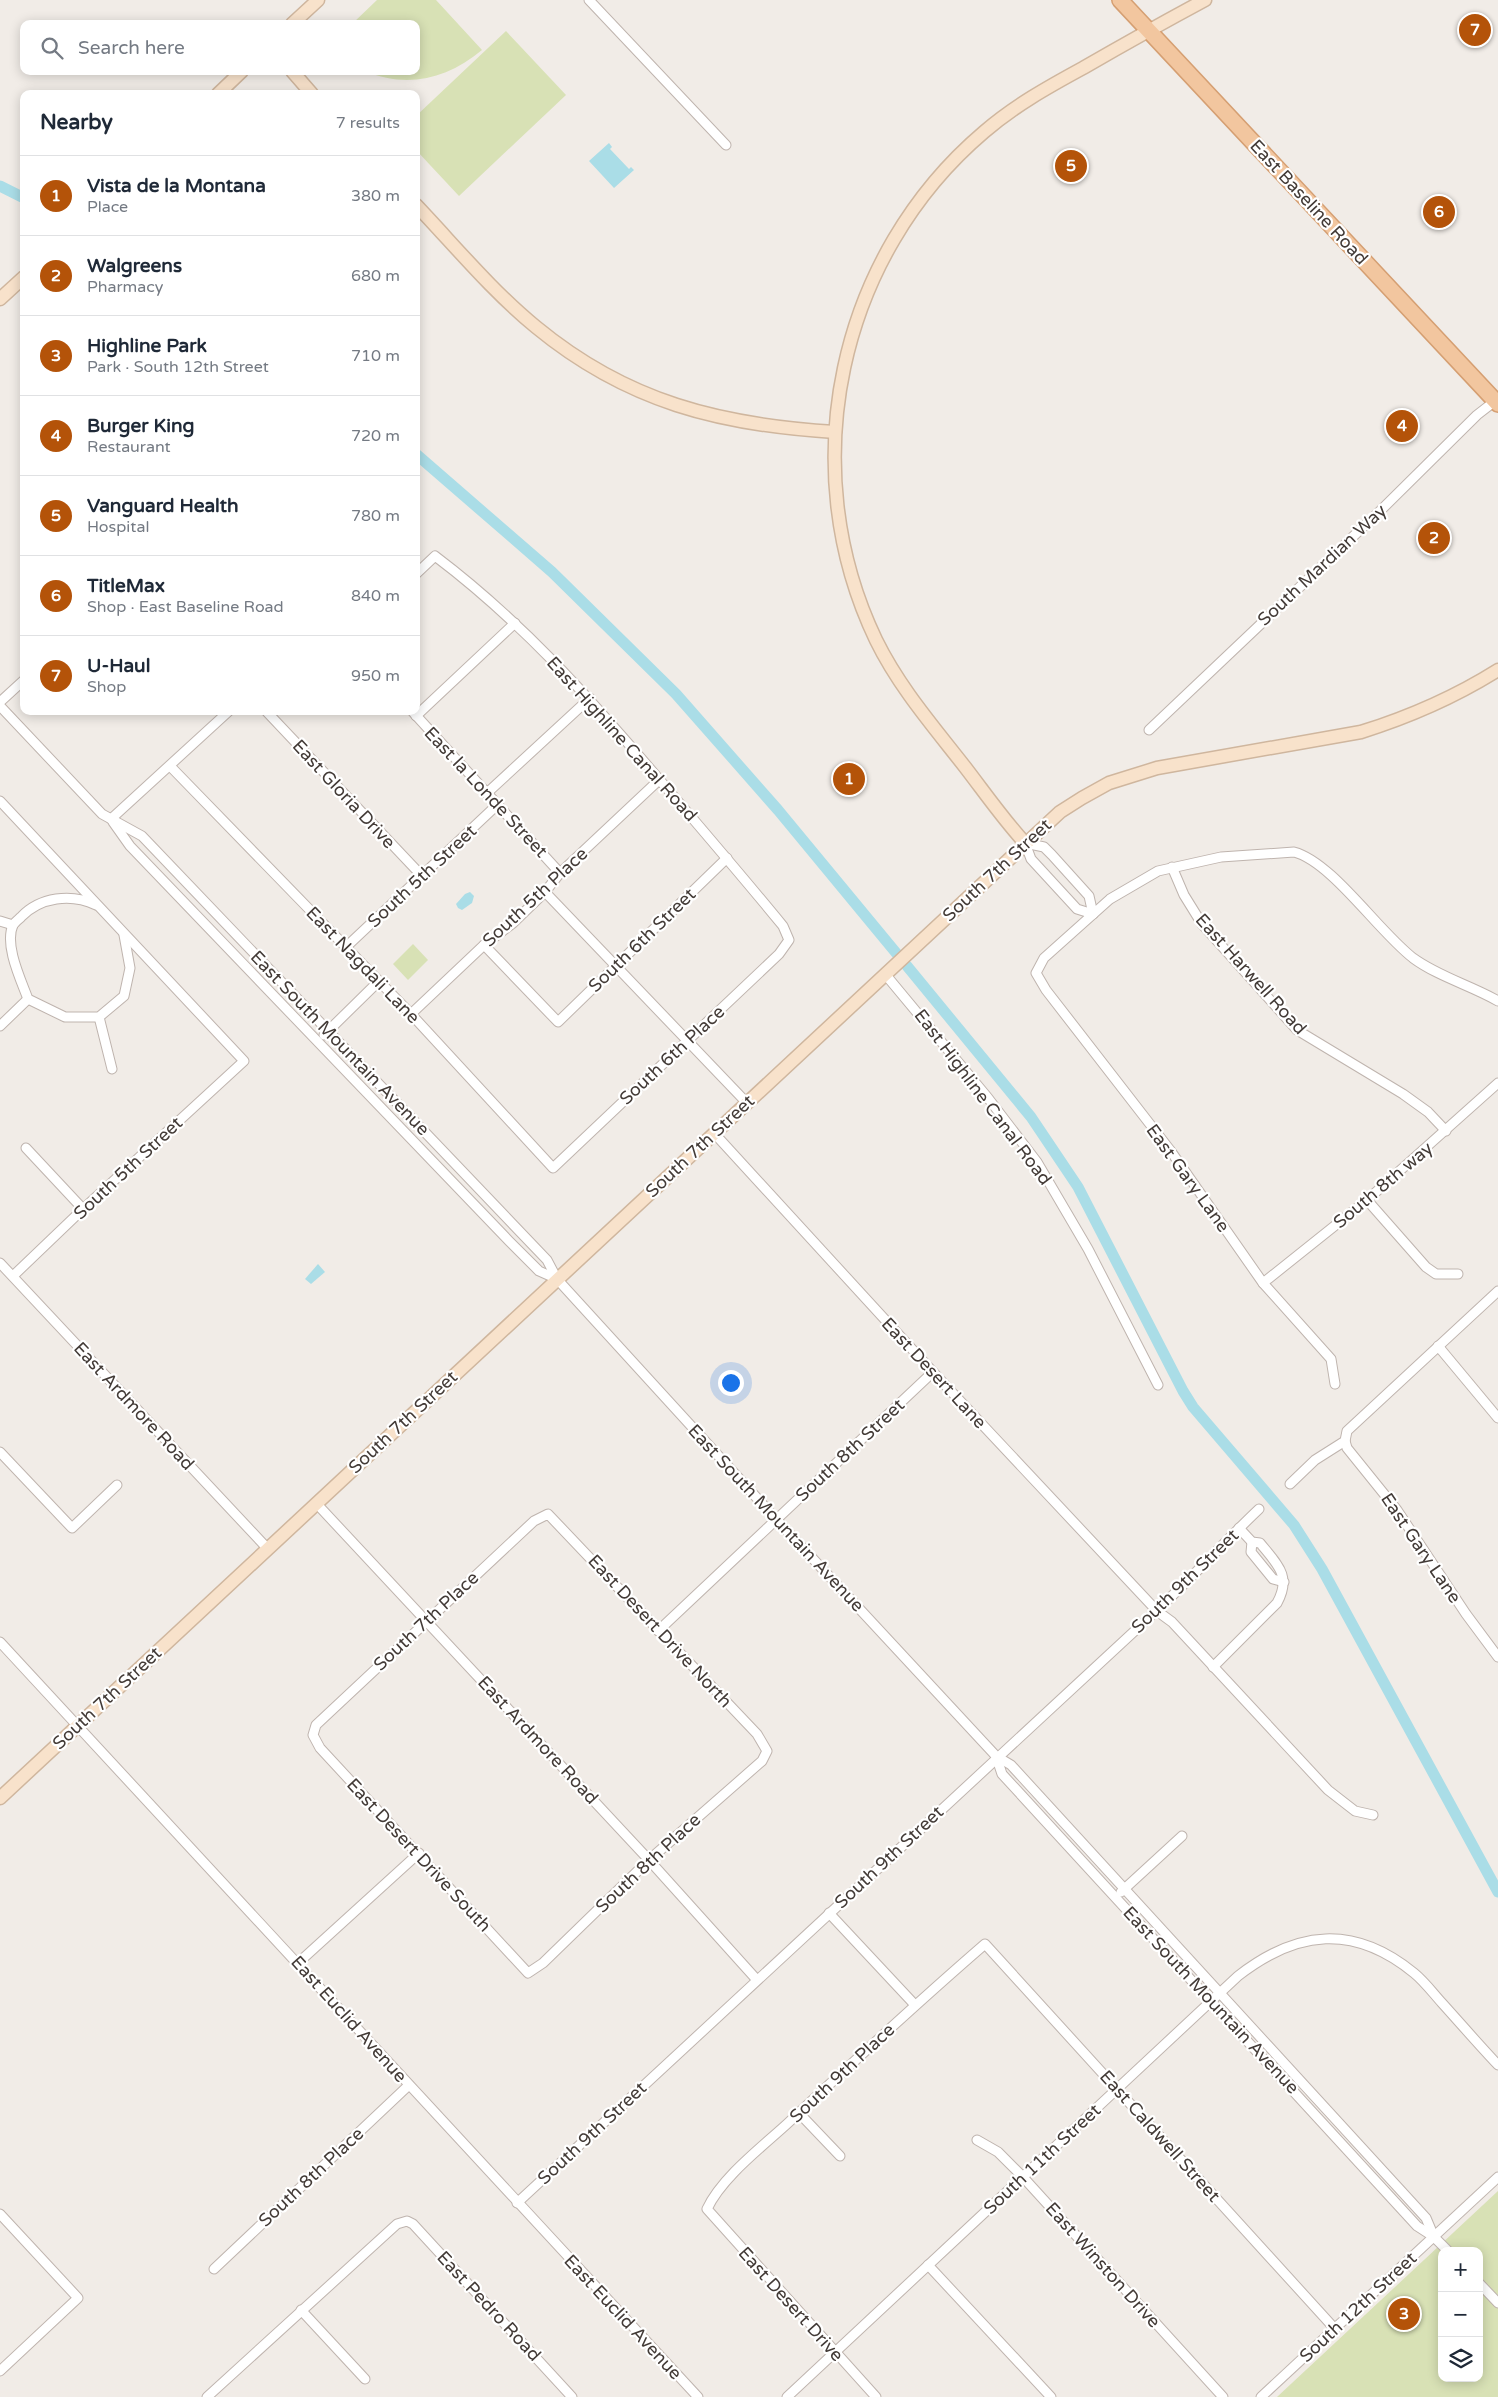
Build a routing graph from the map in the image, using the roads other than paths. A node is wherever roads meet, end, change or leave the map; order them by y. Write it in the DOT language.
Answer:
graph roads {
  1 [pos="318,0"];
  2 [pos="590,0"];
  3 [pos="1120,0"];
  4 [pos="1205,0"];
  5 [pos="296,20"];
  6 [pos="1148,31"];
  7 [pos="238,75"];
  8 [pos="295,75"];
  9 [pos="222,90"];
  10 [pos="309,90"];
  11 [pos="726,145"];
  12 [pos="420,209"];
  13 [pos="20,280"];
  14 [pos="0,299"];
  15 [pos="1497,402"];
  16 [pos="835,432"];
  17 [pos="420,570"];
  18 [pos="516,623"];
  19 [pos="1498,670"];
  20 [pos="20,684"];
  21 [pos="590,698"];
  22 [pos="0,702"];
  23 [pos="0,706"];
  24 [pos="420,709"];
  25 [pos="225,715"];
  26 [pos="270,715"];
  27 [pos="415,715"];
  28 [pos="1149,730"];
  29 [pos="170,766"];
  30 [pos="659,780"];
  31 [pos="487,793"];
  32 [pos="0,801"];
  33 [pos="497,805"];
  34 [pos="111,819"];
  35 [pos="1025,843"];
  36 [pos="727,858"];
  37 [pos="1172,867"];
  38 [pos="560,873"];
  39 [pos="422,876"];
  40 [pos="1074,880"];
  41 [pos="545,892"];
  42 [pos="1061,892"];
  43 [pos="100,908"];
  44 [pos="1094,914"];
  45 [pos="0,921"];
  46 [pos="13,925"];
  47 [pos="124,933"];
  48 [pos="789,940"];
  49 [pos="484,945"];
  50 [pos="346,947"];
  51 [pos="616,964"];
  52 [pos="884,974"];
  53 [pos="380,981"];
  54 [pos="28,999"];
  55 [pos="1498,1001"];
  56 [pos="411,1014"];
  57 [pos="99,1017"];
  58 [pos="0,1026"];
  59 [pos="328,1031"];
  60 [pos="688,1040"];
  61 [pos="318,1041"];
  62 [pos="112,1069"];
  63 [pos="1498,1084"];
  64 [pos="746,1102"];
  65 [pos="1446,1131"];
  66 [pos="714,1133"];
  67 [pos="26,1148"];
  68 [pos="553,1168"];
  69 [pos="1367,1200"];
  70 [pos="83,1209"];
  71 [pos="0,1264"];
  72 [pos="1458,1274"];
  73 [pos="13,1276"];
  74 [pos="557,1280"];
  75 [pos="1263,1282"];
  76 [pos="1498,1291"];
  77 [pos="1438,1346"];
  78 [pos="933,1372"];
  79 [pos="1158,1384"];
  80 [pos="1335,1384"];
  81 [pos="1498,1418"];
  82 [pos="1345,1441"];
  83 [pos="0,1452"];
  84 [pos="1290,1484"];
  85 [pos="117,1485"];
  86 [pos="316,1503"];
  87 [pos="1259,1509"];
  88 [pos="548,1514"];
  89 [pos="777,1520"];
  90 [pos="1239,1528"];
  91 [pos="1252,1542"];
  92 [pos="267,1548"];
  93 [pos="1272,1557"];
  94 [pos="1263,1566"];
  95 [pos="1284,1582"];
  96 [pos="1157,1611"];
  97 [pos="426,1620"];
  98 [pos="658,1631"];
  99 [pos="0,1642"];
  100 [pos="1498,1657"];
  101 [pos="1213,1667"];
  102 [pos="77,1724"];
  103 [pos="313,1735"];
  104 [pos="767,1751"];
  105 [pos="996,1756"];
  106 [pos="0,1798"];
  107 [pos="1373,1815"];
  108 [pos="1182,1836"];
  109 [pos="419,1853"];
  110 [pos="649,1860"];
  111 [pos="1125,1888"];
  112 [pos="1116,1897"];
  113 [pos="829,1913"];
  114 [pos="985,1944"];
  115 [pos="298,1964"];
  116 [pos="528,1973"];
  117 [pos="757,1980"];
  118 [pos="1220,1993"];
  119 [pos="1212,2001"];
  120 [pos="915,2005"];
  121 [pos="1498,2065"];
  122 [pos="409,2085"];
  123 [pos="1117,2089"];
  124 [pos="799,2113"];
  125 [pos="977,2140"];
  126 [pos="840,2156"];
  127 [pos="1022,2176"];
  128 [pos="1498,2177"];
  129 [pos="517,2203"];
  130 [pos="708,2209"];
  131 [pos="0,2214"];
  132 [pos="1434,2237"];
  133 [pos="1444,2247"];
  134 [pos="928,2265"];
  135 [pos="214,2269"];
  136 [pos="1483,2287"];
  137 [pos="1498,2303"];
  138 [pos="301,2310"];
  139 [pos="1335,2329"];
  140 [pos="834,2352"];
  141 [pos="0,2371"];
  142 [pos="366,2380"];
  143 [pos="570,2396"];
  144 [pos="208,2397"];
  145 [pos="698,2397"];
  146 [pos="787,2397"];
  147 [pos="876,2397"];
  148 [pos="1050,2397"];
  149 [pos="1223,2397"];
  150 [pos="1261,2397"];
  1 -- 5 [label="main road"];
  2 -- 11 [label="street"];
  3 -- 6 [label="main road, East Baseline Road"];
  4 -- 6 [label="main road"];
  6 -- 15 [label="main road, East Baseline Road"];
  6 -- 16 [label="main road"];
  7 -- 9 [label="main road"];
  8 -- 10 [label="main road"];
  12 -- 16 [label="main road"];
  13 -- 14 [label="main road"];
  15 -- 28 [label="street, South Mardian Way"];
  16 -- 35 [label="main road"];
  17 -- 18 [label="street, East Highline Canal Road"];
  18 -- 21 [label="street, East Highline Canal Road"];
  18 -- 24 [label="street"];
  19 -- 35 [label="main road, South 7th Street"];
  20 -- 22 [label="street"];
  21 -- 30 [label="street, East Highline Canal Road"];
  21 -- 31 [label="street"];
  23 -- 34 [label="street, East South Mountain Avenue"];
  25 -- 29 [label="street"];
  26 -- 39 [label="street, East Gloria Drive"];
  27 -- 31 [label="street, East la Londe Street"];
  29 -- 34 [label="street"];
  29 -- 50 [label="street, East Nagdali Lane"];
  30 -- 36 [label="street, East Highline Canal Road"];
  30 -- 38 [label="street, South 5th Place"];
  31 -- 33 [label="street, East la Londe Street"];
  32 -- 43 [label="street"];
  33 -- 38 [label="street, East la Londe Street"];
  33 -- 39 [label="street, South 5th Street"];
  34 -- 59 [label="street, East South Mountain Avenue"];
  34 -- 61 [label="street, East South Mountain Avenue"];
  35 -- 40 [label="street"];
  35 -- 42 [label="street"];
  35 -- 52 [label="main road, South 7th Street"];
  36 -- 48 [label="street, East Highline Canal Road"];
  36 -- 51 [label="street, South 6th Street"];
  37 -- 44 [label="street"];
  37 -- 55 [label="street"];
  37 -- 65 [label="street, East Harwell Road"];
  38 -- 41 [label="street, South 5th Place"];
  39 -- 50 [label="street, South 5th Street"];
  40 -- 42 [label="street"];
  40 -- 44 [label="street"];
  41 -- 49 [label="street, South 5th Place"];
  41 -- 51 [label="street"];
  42 -- 44 [label="street"];
  43 -- 46 [label="street"];
  43 -- 47 [label="street"];
  44 -- 75 [label="street, East Gary Lane"];
  45 -- 46 [label="street"];
  46 -- 54 [label="street"];
  47 -- 57 [label="street"];
  47 -- 70 [label="street, South 5th Street"];
  48 -- 60 [label="street, South 6th Place"];
  49 -- 51 [label="street, South 6th Street"];
  49 -- 56 [label="street, South 5th Place"];
  50 -- 53 [label="street, East Nagdali Lane"];
  51 -- 60 [label="street"];
  52 -- 64 [label="main road, South 7th Street"];
  52 -- 79 [label="street, East Highline Canal Road"];
  53 -- 56 [label="street, East Nagdali Lane"];
  53 -- 59 [label="street"];
  54 -- 57 [label="street"];
  54 -- 58 [label="street"];
  56 -- 68 [label="street, East Nagdali Lane"];
  57 -- 62 [label="street"];
  59 -- 61 [label="street"];
  59 -- 74 [label="street, East South Mountain Avenue"];
  60 -- 64 [label="street"];
  60 -- 68 [label="street, South 6th Place"];
  61 -- 74 [label="street, East South Mountain Avenue"];
  63 -- 65 [label="street, South 8th way"];
  64 -- 66 [label="main road, South 7th Street"];
  65 -- 69 [label="street, South 8th way"];
  66 -- 74 [label="main road, South 7th Street"];
  66 -- 78 [label="street, East Desert Lane"];
  67 -- 70 [label="street"];
  69 -- 72 [label="street"];
  69 -- 75 [label="street, South 8th way"];
  70 -- 73 [label="street, South 5th Street"];
  71 -- 73 [label="street, East Ardmore Road"];
  73 -- 92 [label="street, East Ardmore Road"];
  74 -- 86 [label="main road, South 7th Street"];
  74 -- 89 [label="street, East South Mountain Avenue"];
  75 -- 80 [label="street, East Gary Lane"];
  76 -- 77 [label="street"];
  77 -- 81 [label="street"];
  77 -- 82 [label="street"];
  78 -- 89 [label="street, South 8th Street"];
  78 -- 96 [label="street, East Desert Lane"];
  82 -- 84 [label="street"];
  82 -- 100 [label="street, East Gary Lane"];
  83 -- 85 [label="street"];
  86 -- 92 [label="main road, South 7th Street"];
  86 -- 97 [label="street, East Ardmore Road"];
  87 -- 90 [label="street, South 9th Street"];
  88 -- 97 [label="street, South 7th Place"];
  88 -- 98 [label="street, East Desert Drive North"];
  89 -- 98 [label="street, South 8th Street"];
  89 -- 105 [label="street, East South Mountain Avenue"];
  90 -- 91 [label="street"];
  90 -- 96 [label="street, South 9th Street"];
  91 -- 93 [label="street"];
  91 -- 94 [label="street"];
  92 -- 102 [label="main road, South 7th Street"];
  93 -- 94 [label="street"];
  93 -- 95 [label="street"];
  94 -- 95 [label="street"];
  95 -- 101 [label="street"];
  96 -- 101 [label="street, East Desert Lane"];
  96 -- 105 [label="street, South 9th Street"];
  97 -- 103 [label="street, South 7th Place"];
  97 -- 110 [label="street, East Ardmore Road"];
  98 -- 104 [label="street, East Desert Drive North"];
  99 -- 102 [label="street, East Euclid Avenue"];
  101 -- 107 [label="street, East Desert Lane"];
  102 -- 106 [label="main road, South 7th Street"];
  102 -- 115 [label="street, East Euclid Avenue"];
  103 -- 109 [label="street, East Desert Drive South"];
  104 -- 110 [label="street, South 8th Place"];
  105 -- 111 [label="street, East South Mountain Avenue"];
  105 -- 112 [label="street, East South Mountain Avenue"];
  105 -- 113 [label="street, South 9th Street"];
  108 -- 111 [label="street"];
  109 -- 115 [label="street"];
  109 -- 116 [label="street, East Desert Drive South"];
  110 -- 116 [label="street, South 8th Place"];
  110 -- 117 [label="street, East Ardmore Road"];
  111 -- 112 [label="street"];
  111 -- 118 [label="street, East South Mountain Avenue"];
  112 -- 119 [label="street, East South Mountain Avenue"];
  113 -- 117 [label="street, South 9th Street"];
  113 -- 120 [label="street"];
  114 -- 120 [label="street, South 9th Place"];
  114 -- 123 [label="street, East Caldwell Street"];
  115 -- 122 [label="street, East Euclid Avenue"];
  117 -- 129 [label="street, South 9th Street"];
  118 -- 119 [label="street, South 11th Street"];
  118 -- 121 [label="street, South 11th Street"];
  118 -- 132 [label="street, East South Mountain Avenue"];
  119 -- 123 [label="street, South 11th Street"];
  119 -- 132 [label="street, East South Mountain Avenue"];
  120 -- 124 [label="street, South 9th Place"];
  122 -- 129 [label="street, East Euclid Avenue"];
  122 -- 135 [label="street, South 8th Place"];
  123 -- 127 [label="street, South 11th Street"];
  123 -- 139 [label="street, East Caldwell Street"];
  124 -- 126 [label="street"];
  124 -- 130 [label="street, South 9th Place"];
  125 -- 127 [label="street, East Winston Drive"];
  127 -- 134 [label="street, South 11th Street"];
  127 -- 149 [label="street, East Winston Drive"];
  128 -- 132 [label="street, South 12th Street"];
  129 -- 145 [label="street, East Euclid Avenue"];
  130 -- 140 [label="street, East Desert Drive"];
  131 -- 141 [label="street"];
  132 -- 133 [label="street, East South Mountain Avenue"];
  132 -- 139 [label="street, South 12th Street"];
  134 -- 140 [label="street, South 11th Street"];
  134 -- 148 [label="street"];
  136 -- 137 [label="street"];
  138 -- 142 [label="street"];
  138 -- 143 [label="street, East Pedro Road"];
  138 -- 144 [label="street"];
  139 -- 150 [label="street, South 12th Street"];
  140 -- 146 [label="street, South 11th Street"];
  140 -- 147 [label="street, East Desert Drive"];
}
